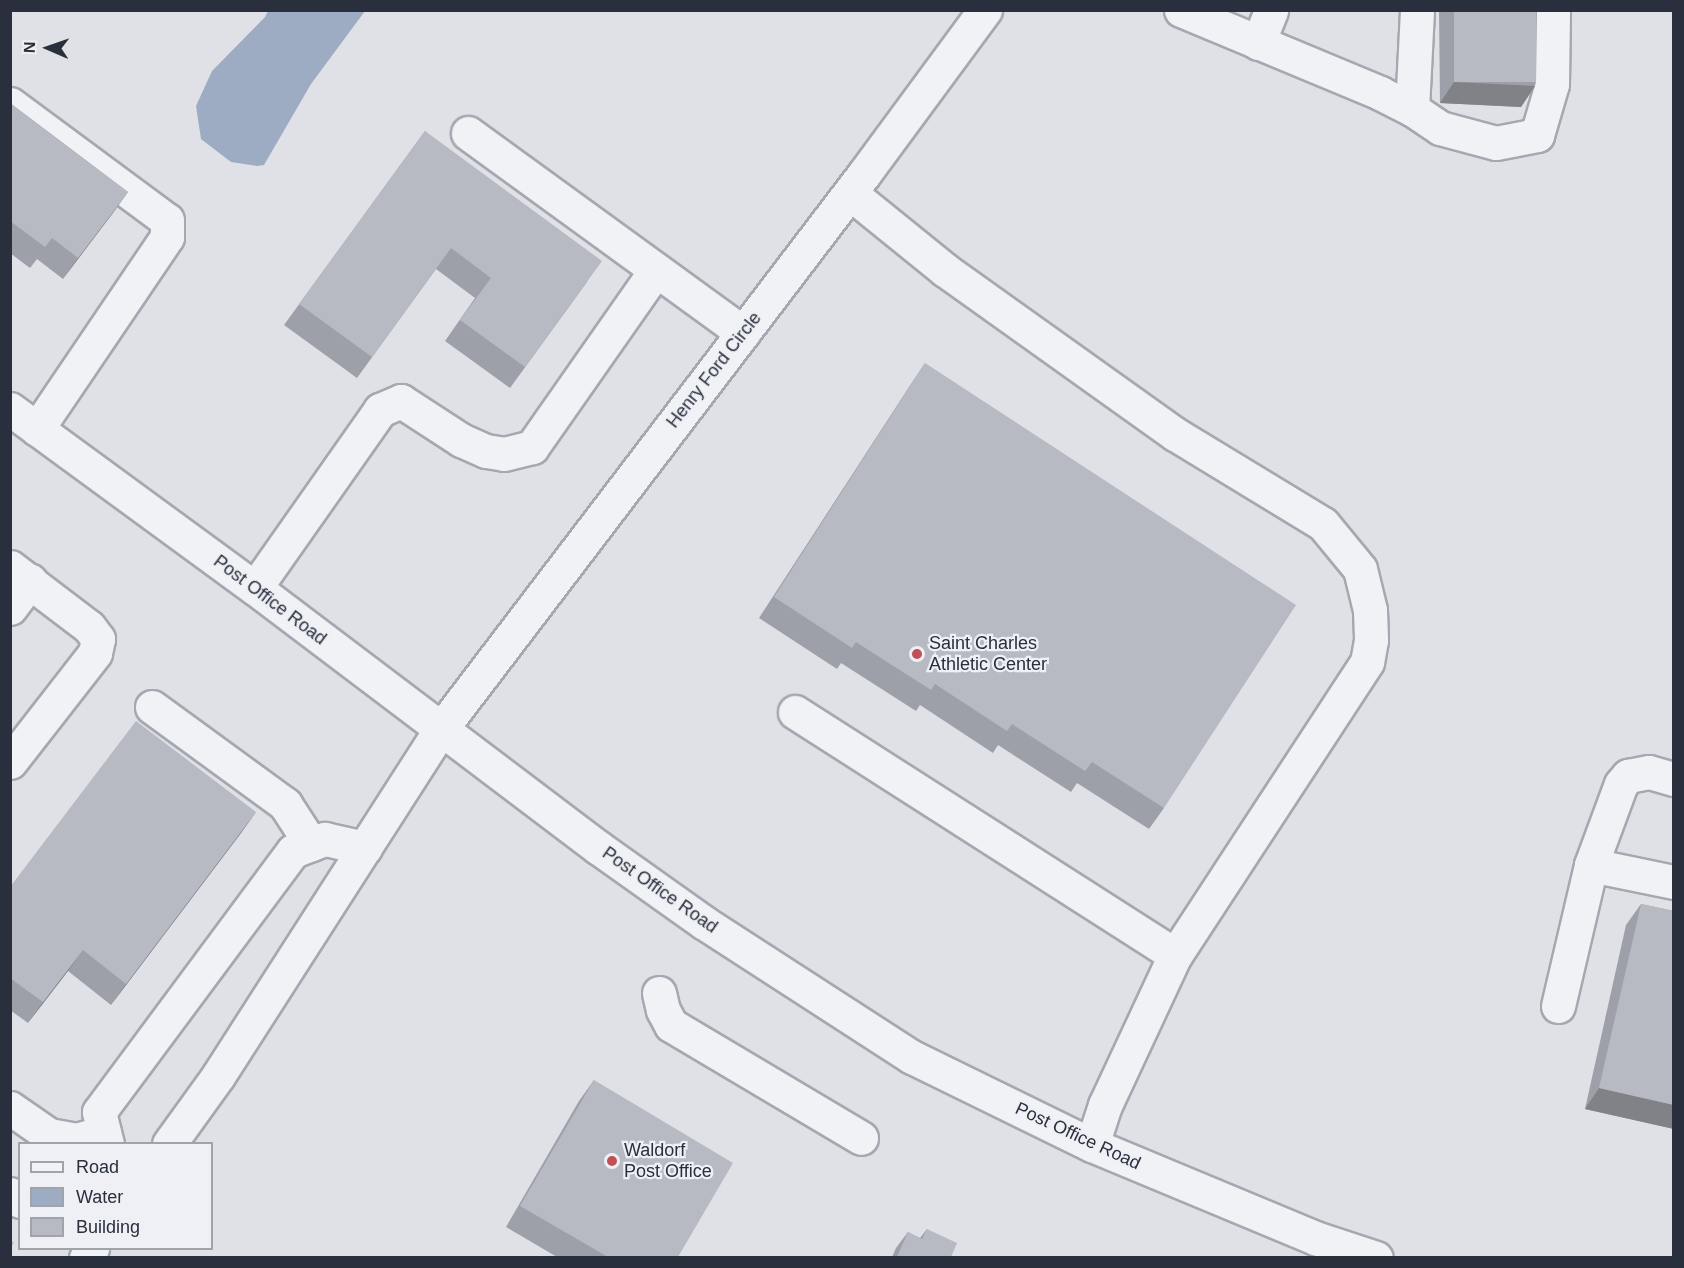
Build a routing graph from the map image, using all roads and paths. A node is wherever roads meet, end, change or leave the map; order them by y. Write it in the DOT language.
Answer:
graph roads {
  1 [pos="985,10"];
  2 [pos="1181,10"];
  3 [pos="1271,10"];
  4 [pos="1417,10"];
  5 [pos="1553,10"];
  6 [pos="1258,43"];
  7 [pos="10,104"];
  8 [pos="1412,109"];
  9 [pos="468,133"];
  10 [pos="850,194"];
  11 [pos="656,270"];
  12 [pos="743,333"];
  13 [pos="21,424"];
  14 [pos="20,574"];
  15 [pos="255,588"];
  16 [pos="10,608"];
  17 [pos="152,707"];
  18 [pos="795,712"];
  19 [pos="441,729"];
  20 [pos="10,762"];
  21 [pos="1674,779"];
  22 [pos="311,844"];
  23 [pos="364,848"];
  24 [pos="1591,864"];
  25 [pos="1674,882"];
  26 [pos="1174,955"];
  27 [pos="659,993"];
  28 [pos="1558,1006"];
  29 [pos="10,1108"];
  30 [pos="105,1138"];
  31 [pos="861,1138"];
  32 [pos="170,1142"];
  33 [pos="1092,1145"];
  34 [pos="1376,1257"];
  1 -- 10 [label="street, Henry Ford Circle"];
  2 -- 6 [label="street"];
  3 -- 6 [label="street"];
  4 -- 8 [label="street"];
  5 -- 8 [label="street"];
  6 -- 8 [label="street"];
  7 -- 13 [label="street"];
  9 -- 11 [label="street"];
  10 -- 12 [label="street, Henry Ford Circle"];
  10 -- 26 [label="street"];
  11 -- 12 [label="street"];
  11 -- 15 [label="street"];
  12 -- 19 [label="street, Henry Ford Circle"];
  13 -- 15 [label="street, Post Office Road"];
  14 -- 16 [label="street"];
  14 -- 20 [label="street"];
  15 -- 19 [label="street, Post Office Road"];
  17 -- 22 [label="street"];
  18 -- 26 [label="street"];
  19 -- 23 [label="street, Henry Ford Circle"];
  19 -- 33 [label="street, Post Office Road"];
  21 -- 24 [label="street"];
  22 -- 23 [label="street"];
  22 -- 30 [label="street"];
  23 -- 32 [label="street, Henry Ford Circle"];
  24 -- 25 [label="street"];
  24 -- 28 [label="street"];
  26 -- 33 [label="street"];
  27 -- 31 [label="street"];
  29 -- 30 [label="street"];
  33 -- 34 [label="street, Post Office Road"];
}
